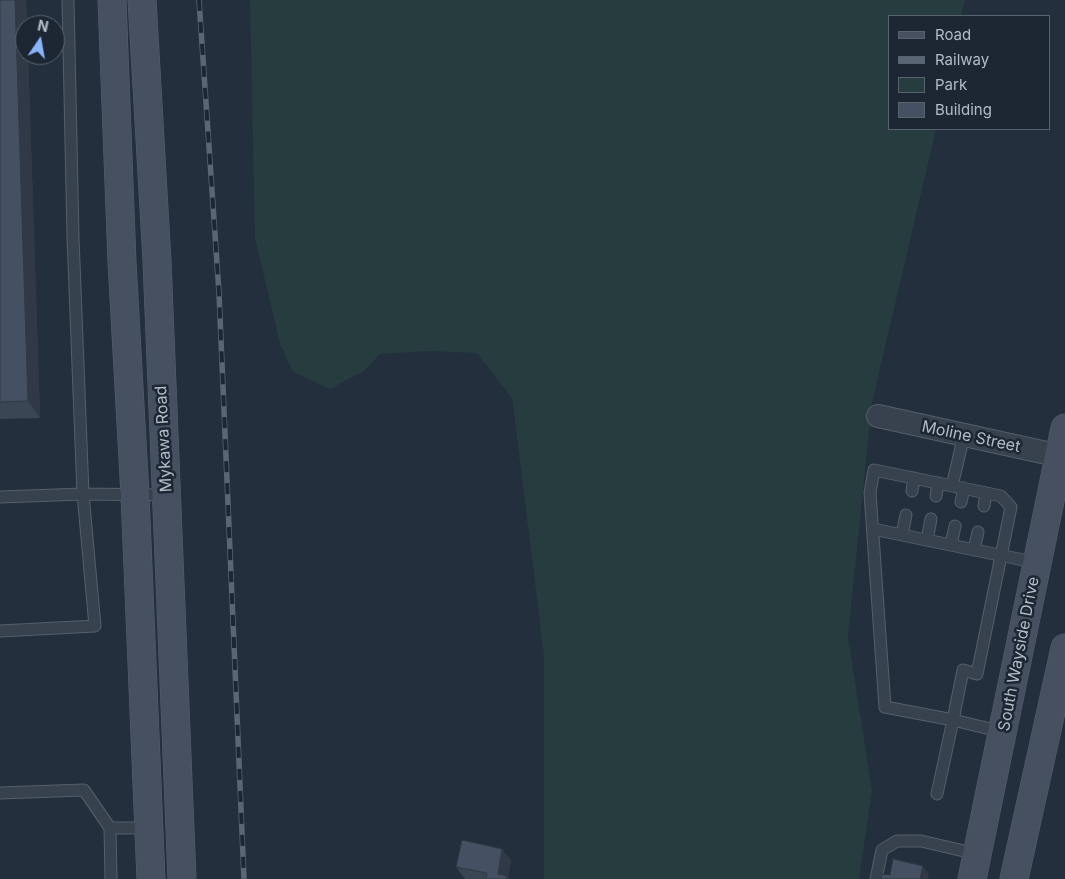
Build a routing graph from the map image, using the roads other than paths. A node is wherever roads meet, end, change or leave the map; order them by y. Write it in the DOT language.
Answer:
graph roads {
  1 [pos="68,0"];
  2 [pos="112,0"];
  3 [pos="142,0"];
  4 [pos="157,261"];
  5 [pos="122,262"];
  6 [pos="878,416"];
  7 [pos="1065,428"];
  8 [pos="964,435"];
  9 [pos="1062,457"];
  10 [pos="914,478"];
  11 [pos="938,483"];
  12 [pos="952,486"];
  13 [pos="964,488"];
  14 [pos="912,491"];
  15 [pos="986,493"];
  16 [pos="83,494"];
  17 [pos="135,495"];
  18 [pos="167,495"];
  19 [pos="936,496"];
  20 [pos="0,497"];
  21 [pos="961,502"];
  22 [pos="984,506"];
  23 [pos="906,516"];
  24 [pos="931,519"];
  25 [pos="955,526"];
  26 [pos="873,529"];
  27 [pos="978,532"];
  28 [pos="902,535"];
  29 [pos="927,540"];
  30 [pos="951,545"];
  31 [pos="974,550"];
  32 [pos="1001,555"];
  33 [pos="1038,563"];
  34 [pos="0,631"];
  35 [pos="1065,648"];
  36 [pos="953,720"];
  37 [pos="1003,732"];
  38 [pos="1045,739"];
  39 [pos="0,793"];
  40 [pos="937,794"];
  41 [pos="110,828"];
  42 [pos="149,828"];
  43 [pos="180,828"];
  44 [pos="975,866"];
  45 [pos="111,879"];
  46 [pos="151,879"];
  47 [pos="182,879"];
  48 [pos="876,879"];
  49 [pos="1014,879"];
  1 -- 16 [label="lane"];
  2 -- 5 [label="main road, Mykawa Road"];
  3 -- 4 [label="main road, Mykawa Road"];
  4 -- 5 [label="main road"];
  4 -- 18 [label="main road, Mykawa Road"];
  5 -- 17 [label="main road, Mykawa Road"];
  6 -- 8 [label="street, Moline Street"];
  7 -- 9 [label="main road, South Wayside Drive"];
  8 -- 9 [label="street, Moline Street"];
  8 -- 12 [label="lane"];
  9 -- 33 [label="main road, South Wayside Drive"];
  10 -- 11 [label="lane"];
  10 -- 14 [label="lane"];
  10 -- 26 [label="lane"];
  11 -- 12 [label="lane"];
  11 -- 19 [label="lane"];
  12 -- 13 [label="lane"];
  13 -- 15 [label="lane"];
  13 -- 21 [label="lane"];
  15 -- 22 [label="lane"];
  15 -- 32 [label="lane"];
  16 -- 17 [label="lane"];
  16 -- 20 [label="lane"];
  16 -- 34 [label="lane"];
  17 -- 18 [label="lane"];
  17 -- 42 [label="main road, Mykawa Road"];
  18 -- 43 [label="main road, Mykawa Road"];
  23 -- 28 [label="lane"];
  24 -- 29 [label="lane"];
  25 -- 30 [label="lane"];
  26 -- 28 [label="lane"];
  26 -- 36 [label="lane"];
  27 -- 31 [label="lane"];
  28 -- 29 [label="lane"];
  29 -- 30 [label="lane"];
  30 -- 31 [label="lane"];
  31 -- 32 [label="lane"];
  32 -- 33 [label="lane"];
  32 -- 36 [label="lane"];
  33 -- 37 [label="main road, South Wayside Drive"];
  35 -- 38 [label="main road"];
  36 -- 37 [label="lane"];
  36 -- 40 [label="lane"];
  37 -- 38 [label="main road"];
  37 -- 44 [label="main road, South Wayside Drive"];
  38 -- 49 [label="main road"];
  39 -- 41 [label="lane"];
  41 -- 42 [label="lane"];
  41 -- 45 [label="lane"];
  42 -- 43 [label="main road"];
  42 -- 46 [label="main road, Mykawa Road"];
  43 -- 47 [label="main road, Mykawa Road"];
  44 -- 48 [label="lane"];
}
